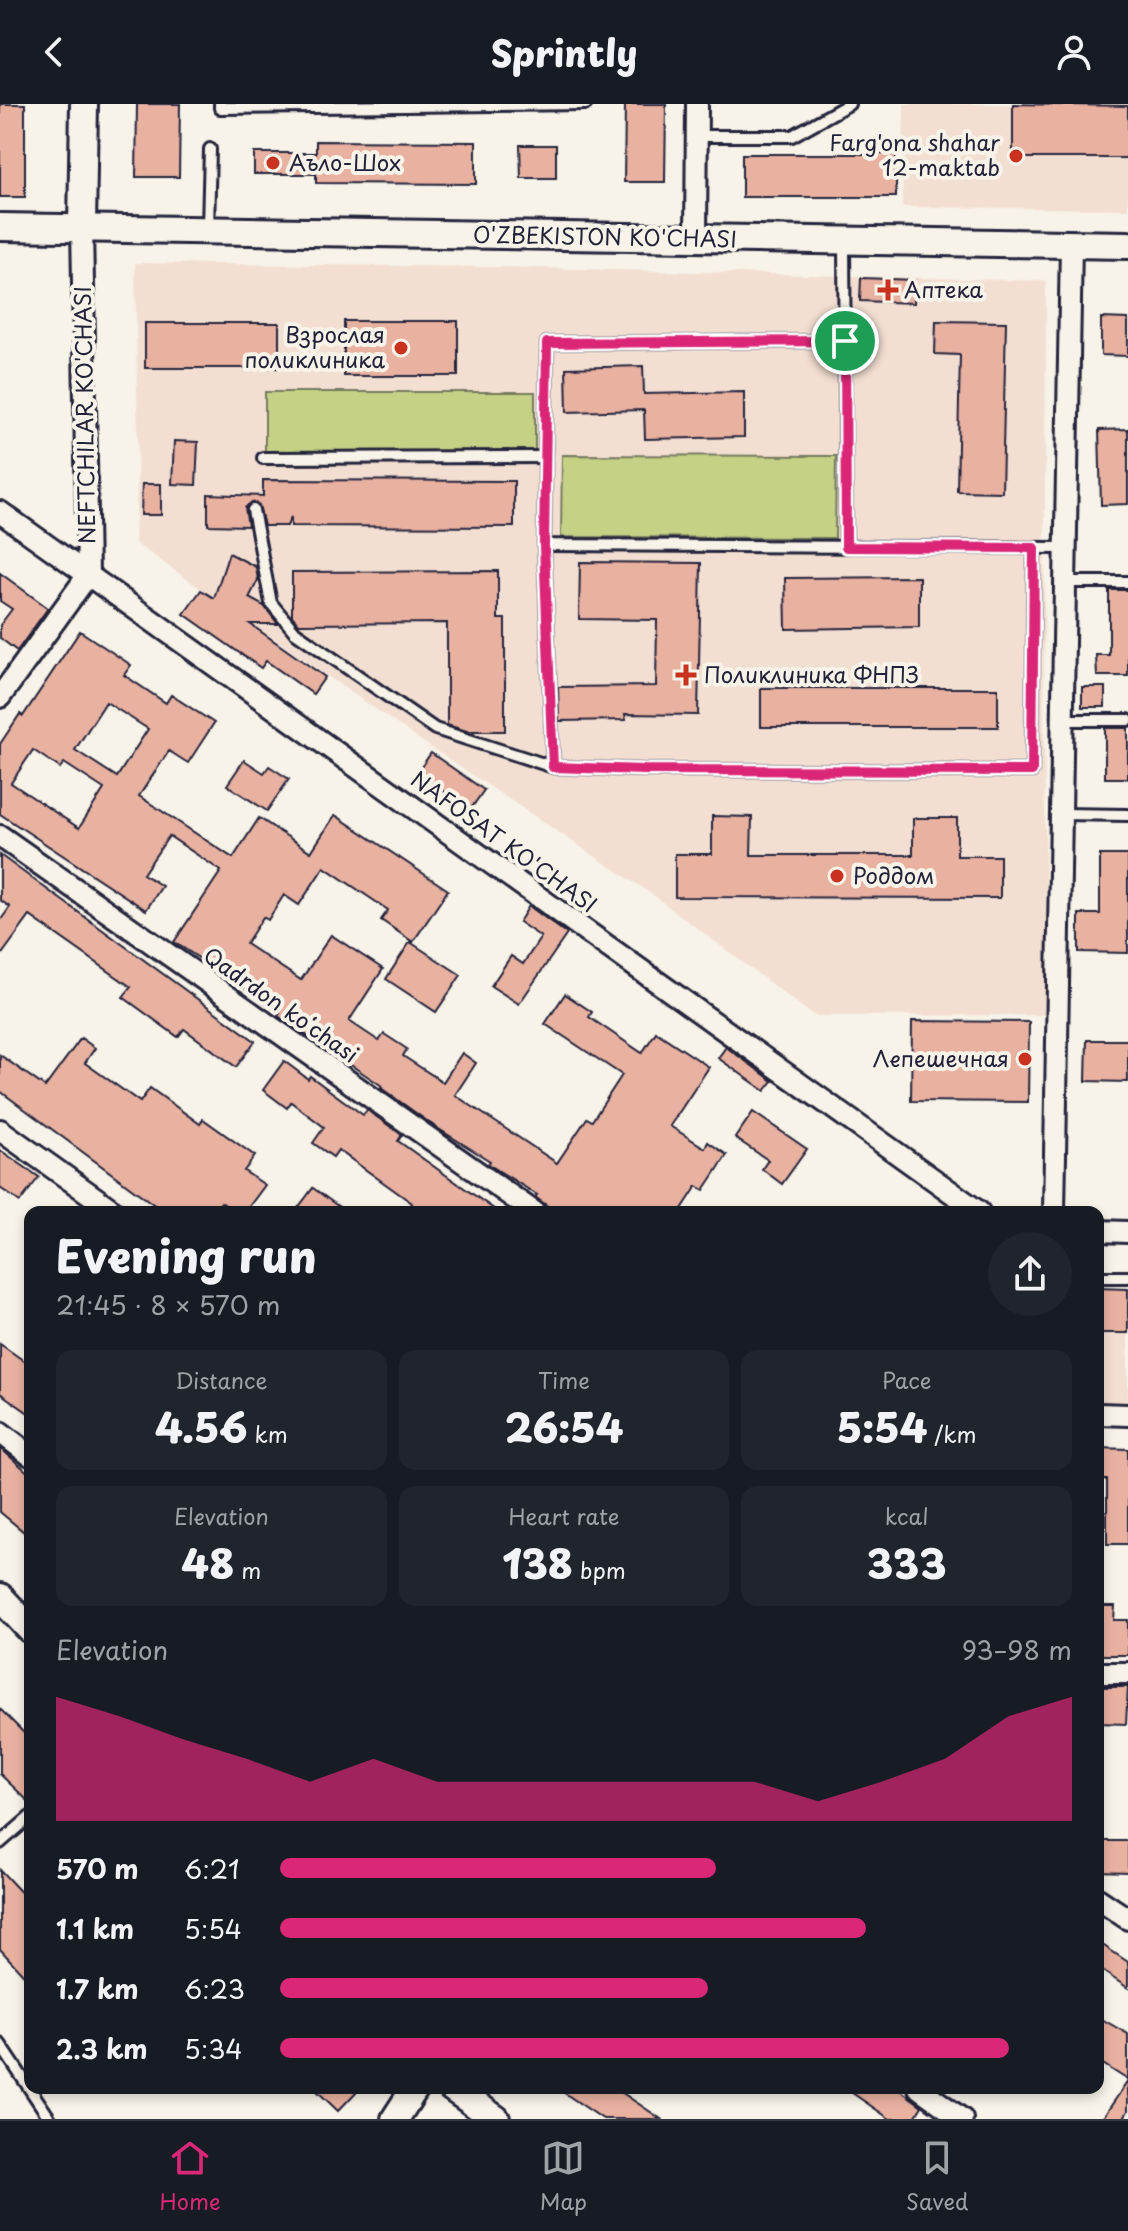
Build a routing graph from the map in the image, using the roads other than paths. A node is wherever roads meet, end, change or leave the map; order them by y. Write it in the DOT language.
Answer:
graph roads {
  1 [pos="84,104"];
  2 [pos="220,104"];
  3 [pos="586,104"];
  4 [pos="697,104"];
  5 [pos="849,104"];
  6 [pos="697,136"];
  7 [pos="210,149"];
  8 [pos="82,226"];
  9 [pos="0,227"];
  10 [pos="208,229"];
  11 [pos="696,238"];
  12 [pos="844,241"];
  13 [pos="1071,244"];
  14 [pos="1128,245"];
  15 [pos="845,341"];
  16 [pos="545,457"];
  17 [pos="263,458"];
  18 [pos="253,510"];
  19 [pos="0,512"];
  20 [pos="544,545"];
  21 [pos="846,547"];
  22 [pos="1034,548"];
  23 [pos="1065,548"];
  24 [pos="88,575"];
  25 [pos="1066,582"];
  26 [pos="1128,582"];
  27 [pos="0,697"];
  28 [pos="1063,720"];
  29 [pos="1128,720"];
  30 [pos="553,767"];
  31 [pos="1061,814"];
  32 [pos="1128,815"];
  33 [pos="0,836"];
  34 [pos="0,1130"];
  35 [pos="107,1206"];
  36 [pos="525,1206"];
  37 [pos="971,1206"];
  38 [pos="1054,1206"];
  39 [pos="1104,1231"];
  40 [pos="1128,1232"];
  41 [pos="1104,1277"];
  42 [pos="1128,1277"];
  43 [pos="1104,1414"];
  44 [pos="1128,1415"];
  45 [pos="0,1432"];
  46 [pos="24,1450"];
  47 [pos="0,1597"];
  48 [pos="24,1623"];
  49 [pos="1104,1673"];
  50 [pos="1128,1673"];
  51 [pos="24,1822"];
  52 [pos="0,1843"];
  53 [pos="1104,1903"];
  54 [pos="1128,1919"];
  55 [pos="0,2044"];
  56 [pos="24,2080"];
  57 [pos="33,2094"];
  58 [pos="411,2094"];
  59 [pos="461,2094"];
  60 [pos="927,2094"];
  61 [pos="50,2119"];
  62 [pos="395,2119"];
  63 [pos="496,2119"];
  64 [pos="962,2119"];
  1 -- 8 [label="street, NEFTCHILAR KO'CHASI"];
  2 -- 3 [label="lane"];
  4 -- 6 [label="street"];
  5 -- 6 [label="lane"];
  6 -- 11 [label="street"];
  7 -- 10 [label="lane"];
  8 -- 9 [label="street, O'ZBEKISTON KO'CHASI"];
  8 -- 10 [label="street, O'ZBEKISTON KO'CHASI"];
  8 -- 24 [label="street, NEFTCHILAR KO'CHASI"];
  10 -- 11 [label="street, O'ZBEKISTON KO'CHASI"];
  11 -- 12 [label="street, O'ZBEKISTON KO'CHASI"];
  12 -- 13 [label="street, O'ZBEKISTON KO'CHASI"];
  12 -- 15 [label="lane"];
  13 -- 14 [label="street, O'ZBEKISTON KO'CHASI"];
  13 -- 23 [label="street"];
  15 -- 16 [label="lane"];
  15 -- 21 [label="lane"];
  16 -- 17 [label="lane"];
  16 -- 20 [label="lane"];
  18 -- 30 [label="lane"];
  19 -- 24 [label="street, NAFOSAT KO'CHASI"];
  20 -- 21 [label="lane"];
  20 -- 30 [label="lane"];
  21 -- 22 [label="lane"];
  22 -- 23 [label="lane"];
  22 -- 30 [label="lane"];
  23 -- 25 [label="street"];
  24 -- 27 [label="street, NEFTCHILAR KO'CHASI"];
  24 -- 37 [label="street, NAFOSAT KO'CHASI"];
  25 -- 26 [label="lane"];
  25 -- 28 [label="street"];
  28 -- 29 [label="lane"];
  28 -- 31 [label="street"];
  31 -- 32 [label="lane"];
  31 -- 38 [label="street"];
  33 -- 36 [label="street, Qadrdon koʻchasi"];
  34 -- 35 [label="street"];
  39 -- 40 [label="street"];
  41 -- 42 [label="lane"];
  43 -- 44 [label="street"];
  45 -- 46 [label="street"];
  47 -- 48 [label="street"];
  49 -- 50 [label="street"];
  51 -- 52 [label="lane"];
  53 -- 54 [label="street"];
  55 -- 56 [label="lane"];
  57 -- 61 [label="lane"];
  58 -- 62 [label="street"];
  59 -- 63 [label="street"];
  60 -- 64 [label="street"];
}
